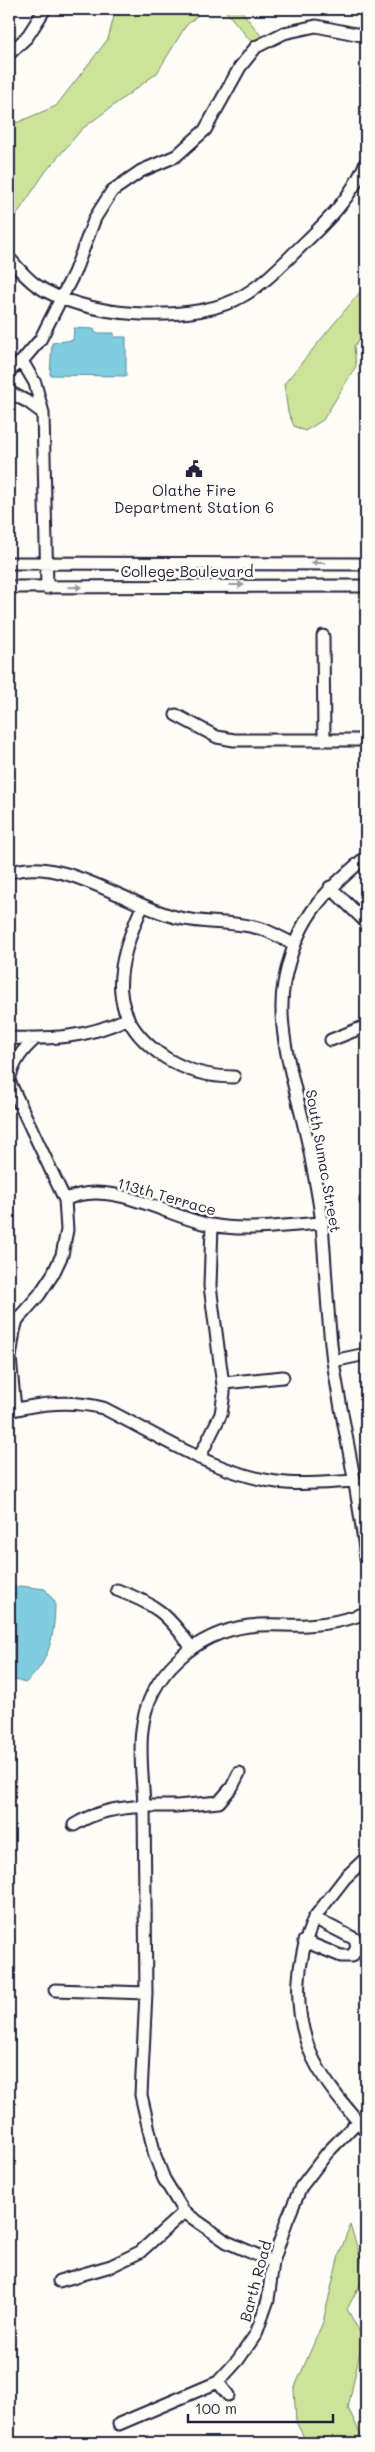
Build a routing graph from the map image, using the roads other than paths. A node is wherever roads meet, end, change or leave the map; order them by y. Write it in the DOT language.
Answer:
graph roads {
  1 [pos="45,9"];
  2 [pos="366,36"];
  3 [pos="9,54"];
  4 [pos="366,162"];
  5 [pos="9,258"];
  6 [pos="61,297"];
  7 [pos="22,361"];
  8 [pos="9,371"];
  9 [pos="9,392"];
  10 [pos="44,413"];
  11 [pos="9,563"];
  12 [pos="47,563"];
  13 [pos="366,564"];
  14 [pos="366,586"];
  15 [pos="9,587"];
  16 [pos="47,588"];
  17 [pos="323,636"];
  18 [pos="176,715"];
  19 [pos="324,740"];
  20 [pos="366,740"];
  21 [pos="366,857"];
  22 [pos="9,872"];
  23 [pos="330,887"];
  24 [pos="142,907"];
  25 [pos="366,922"];
  26 [pos="294,944"];
  27 [pos="126,1019"];
  28 [pos="366,1026"];
  29 [pos="9,1038"];
  30 [pos="35,1039"];
  31 [pos="331,1040"];
  32 [pos="234,1077"];
  33 [pos="9,1080"];
  34 [pos="65,1200"];
  35 [pos="322,1223"];
  36 [pos="212,1225"];
  37 [pos="366,1354"];
  38 [pos="334,1361"];
  39 [pos="283,1377"];
  40 [pos="224,1383"];
  41 [pos="12,1410"];
  42 [pos="199,1458"];
  43 [pos="355,1481"];
  44 [pos="366,1558"];
  45 [pos="117,1590"];
  46 [pos="366,1613"];
  47 [pos="190,1647"];
  48 [pos="239,1773"];
  49 [pos="144,1806"];
  50 [pos="74,1825"];
  51 [pos="366,1858"];
  52 [pos="314,1918"];
  53 [pos="304,1942"];
  54 [pos="55,1990"];
  55 [pos="146,1994"];
  56 [pos="358,2121"];
  57 [pos="366,2131"];
  58 [pos="184,2212"];
  59 [pos="273,2262"];
  60 [pos="58,2281"];
  61 [pos="218,2382"];
  62 [pos="228,2395"];
  63 [pos="119,2424"];
  1 -- 3 [label="street"];
  2 -- 6 [label="street"];
  4 -- 6 [label="street"];
  5 -- 6 [label="street"];
  6 -- 7 [label="street"];
  7 -- 8 [label="street"];
  7 -- 10 [label="street"];
  9 -- 10 [label="street"];
  10 -- 12 [label="street"];
  11 -- 12 [label="street, College Boulevard"];
  13 -- 12 [label="street, College Boulevard, one-way"];
  12 -- 16 [label="street"];
  16 -- 14 [label="street, College Boulevard, one-way"];
  15 -- 16 [label="street, College Boulevard"];
  17 -- 19 [label="street"];
  18 -- 19 [label="street"];
  19 -- 20 [label="street"];
  21 -- 23 [label="street, South Sumac Street"];
  22 -- 24 [label="street"];
  23 -- 25 [label="street"];
  23 -- 26 [label="street, South Sumac Street"];
  24 -- 26 [label="street"];
  24 -- 27 [label="street"];
  26 -- 35 [label="street, South Sumac Street"];
  27 -- 30 [label="street"];
  27 -- 32 [label="street"];
  28 -- 31 [label="street"];
  29 -- 30 [label="street"];
  30 -- 33 [label="street"];
  33 -- 34 [label="street"];
  34 -- 36 [label="street, 113th Terrace"];
  34 -- 41 [label="street"];
  35 -- 36 [label="street, 113th Terrace"];
  35 -- 38 [label="street, South Sumac Street"];
  36 -- 40 [label="street"];
  37 -- 38 [label="street"];
  38 -- 43 [label="street, South Sumac Street"];
  39 -- 40 [label="street"];
  40 -- 42 [label="street"];
  41 -- 42 [label="street"];
  42 -- 43 [label="street"];
  43 -- 44 [label="street, South Sumac Street"];
  45 -- 47 [label="street"];
  46 -- 47 [label="street"];
  47 -- 49 [label="street"];
  48 -- 49 [label="street"];
  49 -- 50 [label="street"];
  49 -- 55 [label="street"];
  51 -- 52 [label="street"];
  52 -- 53 [label="street"];
  52 -- 53 [label="street"];
  53 -- 56 [label="street"];
  54 -- 55 [label="street"];
  55 -- 58 [label="street"];
  56 -- 57 [label="street"];
  56 -- 59 [label="street, Barth Road"];
  58 -- 59 [label="street"];
  58 -- 60 [label="street"];
  59 -- 61 [label="street, Barth Road"];
  61 -- 62 [label="street"];
  61 -- 63 [label="street, Barth Road"];
}
